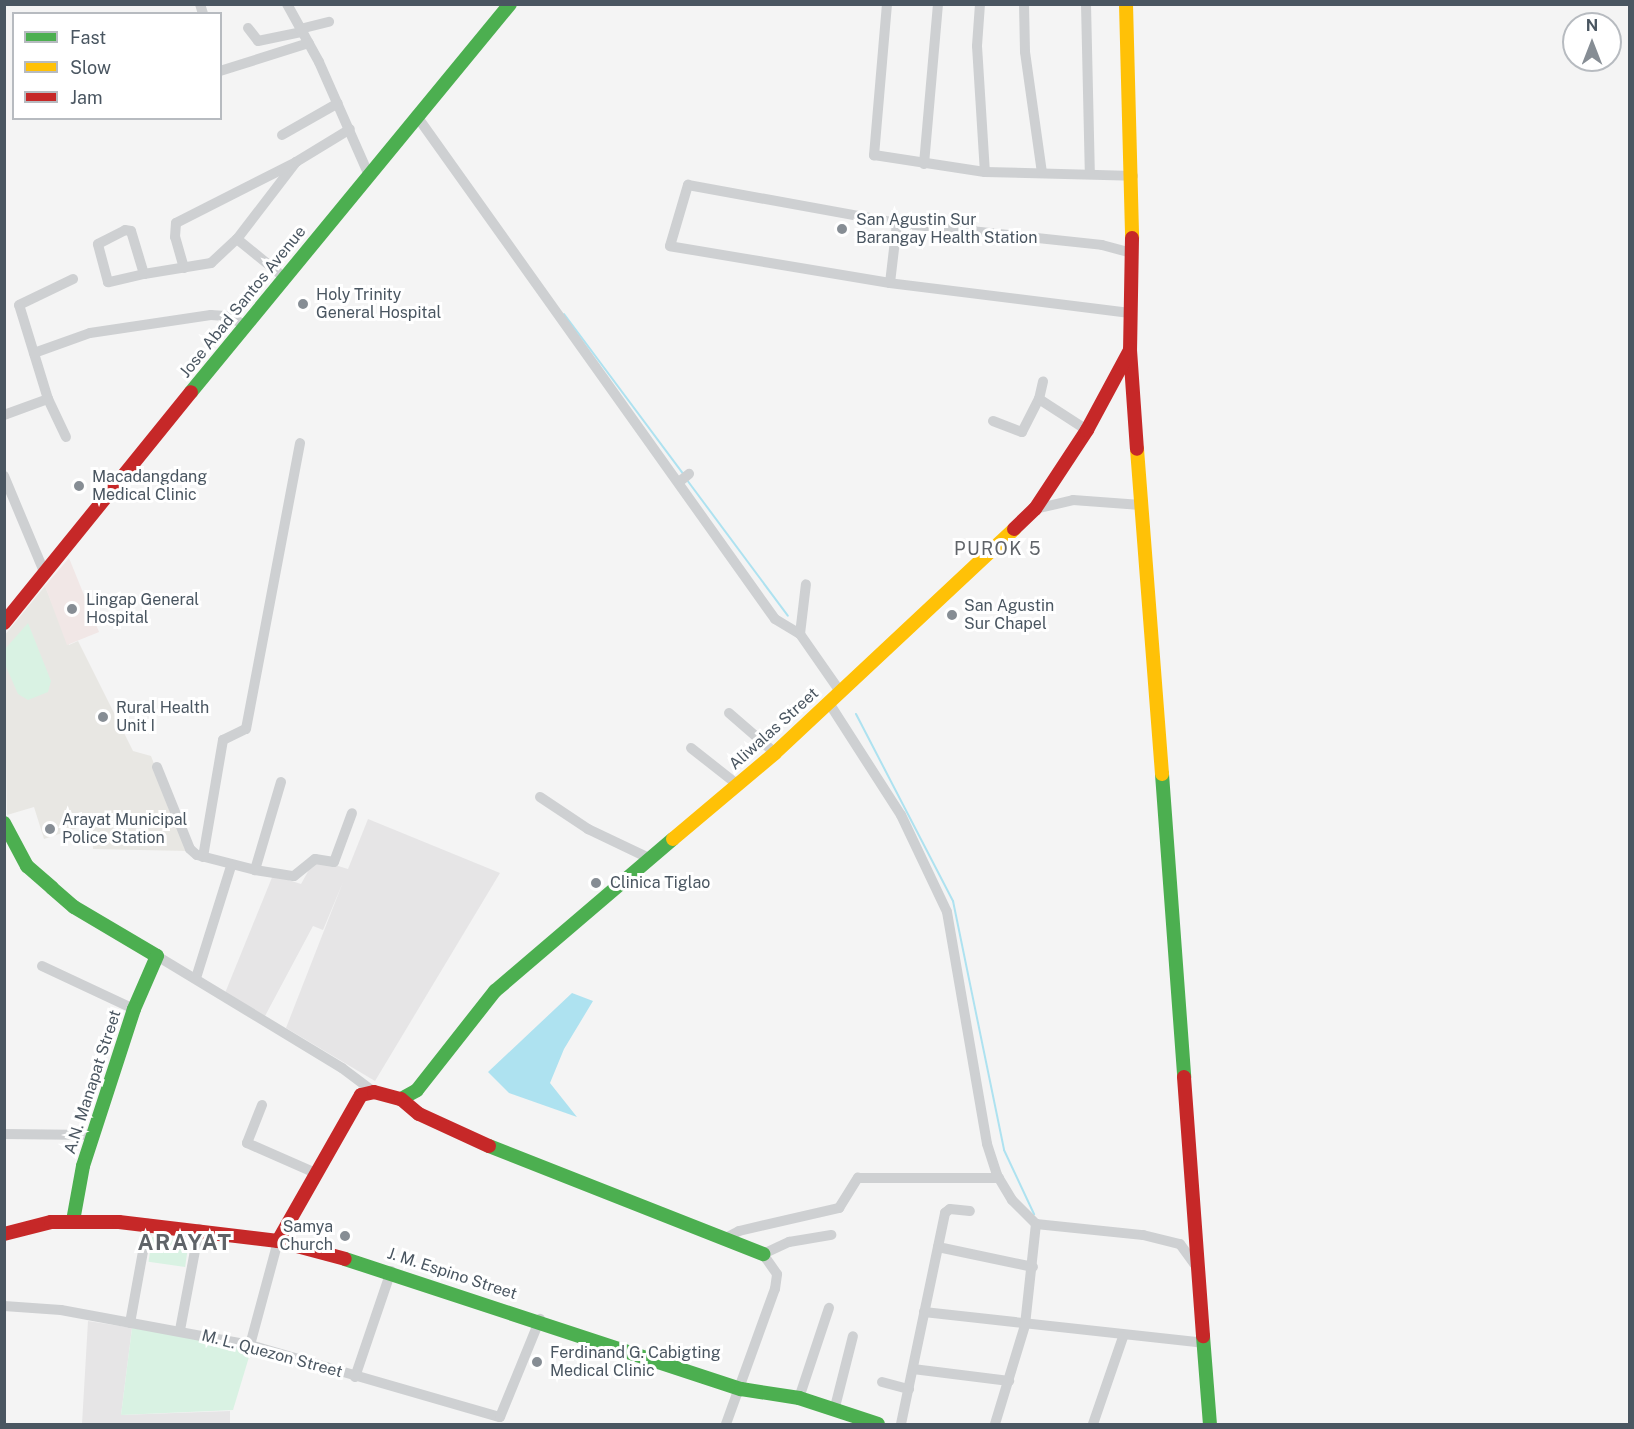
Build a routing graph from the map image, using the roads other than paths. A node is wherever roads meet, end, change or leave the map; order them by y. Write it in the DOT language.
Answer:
graph roads {
  1 [pos="287,4"];
  2 [pos="510,4"];
  3 [pos="888,4"];
  4 [pos="938,4"];
  5 [pos="980,4"];
  6 [pos="1024,4"];
  7 [pos="1086,4"];
  8 [pos="1126,4"];
  9 [pos="329,22"];
  10 [pos="248,28"];
  11 [pos="301,30"];
  12 [pos="309,43"];
  13 [pos="222,70"];
  14 [pos="338,103"];
  15 [pos="416,116"];
  16 [pos="350,129"];
  17 [pos="282,135"];
  18 [pos="296,162"];
  19 [pos="924,164"];
  20 [pos="368,172"];
  21 [pos="985,172"];
  22 [pos="1042,173"];
  23 [pos="1090,174"];
  24 [pos="1133,176"];
  25 [pos="897,223"];
  26 [pos="237,238"];
  27 [pos="1132,253"];
  28 [pos="184,268"];
  29 [pos="144,274"];
  30 [pos="285,278"];
  31 [pos="73,279"];
  32 [pos="890,283"];
  33 [pos="1130,313"];
  34 [pos="246,325"];
  35 [pos="1130,350"];
  36 [pos="34,353"];
  37 [pos="1043,381"];
  38 [pos="48,399"];
  39 [pos="1039,399"];
  40 [pos="4,415"];
  41 [pos="993,421"];
  42 [pos="1087,430"];
  43 [pos="66,437"];
  44 [pos="300,443"];
  45 [pos="4,476"];
  46 [pos="8,497"];
  47 [pos="1141,505"];
  48 [pos="1035,509"];
  49 [pos="45,574"];
  50 [pos="806,584"];
  51 [pos="6,619"];
  52 [pos="800,634"];
  53 [pos="839,690"];
  54 [pos="830,703"];
  55 [pos="729,713"];
  56 [pos="691,748"];
  57 [pos="775,753"];
  58 [pos="157,766"];
  59 [pos="281,782"];
  60 [pos="738,785"];
  61 [pos="540,797"];
  62 [pos="352,813"];
  63 [pos="4,823"];
  64 [pos="203,857"];
  65 [pos="651,859"];
  66 [pos="231,866"];
  67 [pos="255,870"];
  68 [pos="157,956"];
  69 [pos="42,966"];
  70 [pos="195,978"];
  71 [pos="134,1009"];
  72 [pos="374,1092"];
  73 [pos="401,1099"];
  74 [pos="262,1105"];
  75 [pos="4,1134"];
  76 [pos="93,1135"];
  77 [pos="313,1173"];
  78 [pos="999,1178"];
  79 [pos="970,1211"];
  80 [pos="74,1221"];
  81 [pos="148,1224"];
  82 [pos="1036,1224"];
  83 [pos="199,1229"];
  84 [pos="4,1234"];
  85 [pos="831,1235"];
  86 [pos="726,1238"];
  87 [pos="278,1241"];
  88 [pos="938,1247"];
  89 [pos="764,1254"];
  90 [pos="1197,1267"];
  91 [pos="1033,1268"];
  92 [pos="391,1271"];
  93 [pos="4,1306"];
  94 [pos="829,1308"];
  95 [pos="924,1312"];
  96 [pos="540,1318"];
  97 [pos="129,1323"];
  98 [pos="1025,1325"];
  99 [pos="180,1330"];
  100 [pos="853,1336"];
  101 [pos="1123,1337"];
  102 [pos="1203,1343"];
  103 [pos="250,1345"];
  104 [pos="913,1369"];
  105 [pos="355,1377"];
  106 [pos="1009,1381"];
  107 [pos="882,1382"];
  108 [pos="741,1389"];
  109 [pos="909,1389"];
  110 [pos="799,1398"];
  111 [pos="835,1407"];
  112 [pos="726,1425"];
  113 [pos="878,1425"];
  114 [pos="901,1425"];
  115 [pos="995,1425"];
  116 [pos="1093,1425"];
  117 [pos="1210,1425"];
  1 -- 11 [label="street"];
  2 -- 15 [label="main road, Jose Abad Santos Avenue"];
  3 -- 19 [label="street"];
  4 -- 19 [label="street"];
  5 -- 21 [label="street"];
  6 -- 22 [label="street"];
  7 -- 23 [label="street"];
  8 -- 24 [label="main road"];
  9 -- 11 [label="street"];
  10 -- 11 [label="street"];
  11 -- 12 [label="street"];
  12 -- 13 [label="street"];
  12 -- 14 [label="street"];
  14 -- 16 [label="street"];
  14 -- 17 [label="street"];
  15 -- 20 [label="main road, Jose Abad Santos Avenue"];
  15 -- 52 [label="street"];
  16 -- 18 [label="street"];
  16 -- 20 [label="street"];
  18 -- 26 [label="street"];
  18 -- 28 [label="street"];
  19 -- 21 [label="street"];
  20 -- 30 [label="main road, Jose Abad Santos Avenue"];
  21 -- 22 [label="street"];
  22 -- 23 [label="street"];
  23 -- 24 [label="street"];
  24 -- 27 [label="main road"];
  25 -- 27 [label="street"];
  25 -- 32 [label="street"];
  25 -- 32 [label="street"];
  26 -- 28 [label="street"];
  26 -- 30 [label="street"];
  27 -- 33 [label="main road"];
  28 -- 29 [label="street"];
  29 -- 29 [label="street"];
  30 -- 34 [label="main road, Jose Abad Santos Avenue"];
  31 -- 36 [label="street"];
  32 -- 33 [label="street"];
  33 -- 35 [label="main road"];
  34 -- 36 [label="street"];
  34 -- 49 [label="main road, Jose Abad Santos Avenue"];
  35 -- 42 [label="main road, Aliwalas Street"];
  35 -- 47 [label="main road"];
  36 -- 38 [label="street"];
  37 -- 39 [label="street"];
  38 -- 40 [label="street"];
  38 -- 43 [label="street"];
  39 -- 41 [label="street"];
  39 -- 42 [label="street"];
  42 -- 48 [label="main road, Aliwalas Street"];
  44 -- 64 [label="street"];
  45 -- 46 [label="street"];
  46 -- 49 [label="street"];
  47 -- 48 [label="street"];
  47 -- 90 [label="main road"];
  48 -- 53 [label="main road, Aliwalas Street"];
  49 -- 51 [label="main road, Jose Abad Santos Avenue"];
  50 -- 52 [label="street"];
  52 -- 53 [label="street"];
  53 -- 54 [label="main road, Aliwalas Street"];
  54 -- 57 [label="main road, Aliwalas Street"];
  54 -- 78 [label="street"];
  55 -- 57 [label="street"];
  56 -- 60 [label="street"];
  57 -- 60 [label="main road, Aliwalas Street"];
  58 -- 64 [label="street"];
  59 -- 67 [label="street"];
  60 -- 65 [label="main road, Aliwalas Street"];
  61 -- 65 [label="street"];
  62 -- 67 [label="street"];
  63 -- 68 [label="main road"];
  64 -- 66 [label="street"];
  65 -- 73 [label="main road, Aliwalas Street"];
  66 -- 67 [label="street"];
  66 -- 70 [label="street"];
  68 -- 70 [label="street"];
  68 -- 71 [label="main road, A.N. Manapat Street"];
  69 -- 71 [label="street"];
  70 -- 72 [label="street"];
  71 -- 76 [label="main road, A.N. Manapat Street"];
  72 -- 73 [label="main road"];
  72 -- 77 [label="main road"];
  73 -- 86 [label="main road"];
  74 -- 77 [label="street"];
  75 -- 76 [label="street"];
  76 -- 80 [label="main road, A.N. Manapat Street"];
  77 -- 87 [label="main road"];
  78 -- 82 [label="street"];
  78 -- 86 [label="street"];
  79 -- 88 [label="street"];
  80 -- 81 [label="main road, J. M. Espino Street"];
  80 -- 84 [label="main road, J. M. Espino Street"];
  81 -- 83 [label="main road, J. M. Espino Street"];
  81 -- 97 [label="street"];
  82 -- 90 [label="street"];
  82 -- 91 [label="street"];
  83 -- 87 [label="main road, J. M. Espino Street"];
  83 -- 99 [label="street"];
  85 -- 89 [label="street"];
  86 -- 89 [label="main road"];
  87 -- 92 [label="main road, J. M. Espino Street"];
  87 -- 103 [label="street"];
  88 -- 91 [label="street"];
  88 -- 95 [label="street"];
  89 -- 108 [label="street"];
  90 -- 102 [label="main road"];
  91 -- 98 [label="street"];
  92 -- 96 [label="main road, J. M. Espino Street"];
  92 -- 105 [label="street"];
  93 -- 97 [label="street, M. L. Quezon Street"];
  94 -- 110 [label="street"];
  95 -- 98 [label="street"];
  95 -- 104 [label="street"];
  96 -- 105 [label="street, M. L. Quezon Street"];
  96 -- 108 [label="main road, J. M. Espino Street"];
  97 -- 99 [label="street, M. L. Quezon Street"];
  98 -- 101 [label="street"];
  98 -- 106 [label="street"];
  99 -- 103 [label="street, M. L. Quezon Street"];
  100 -- 111 [label="street"];
  101 -- 102 [label="street"];
  101 -- 116 [label="street"];
  102 -- 117 [label="main road"];
  103 -- 105 [label="street, M. L. Quezon Street"];
  104 -- 106 [label="street"];
  104 -- 109 [label="street"];
  106 -- 115 [label="street"];
  107 -- 109 [label="street"];
  108 -- 110 [label="main road, J. M. Espino Street"];
  108 -- 112 [label="street"];
  109 -- 114 [label="street"];
  110 -- 111 [label="main road, J. M. Espino Street"];
  111 -- 113 [label="main road, J. M. Espino Street"];
}
